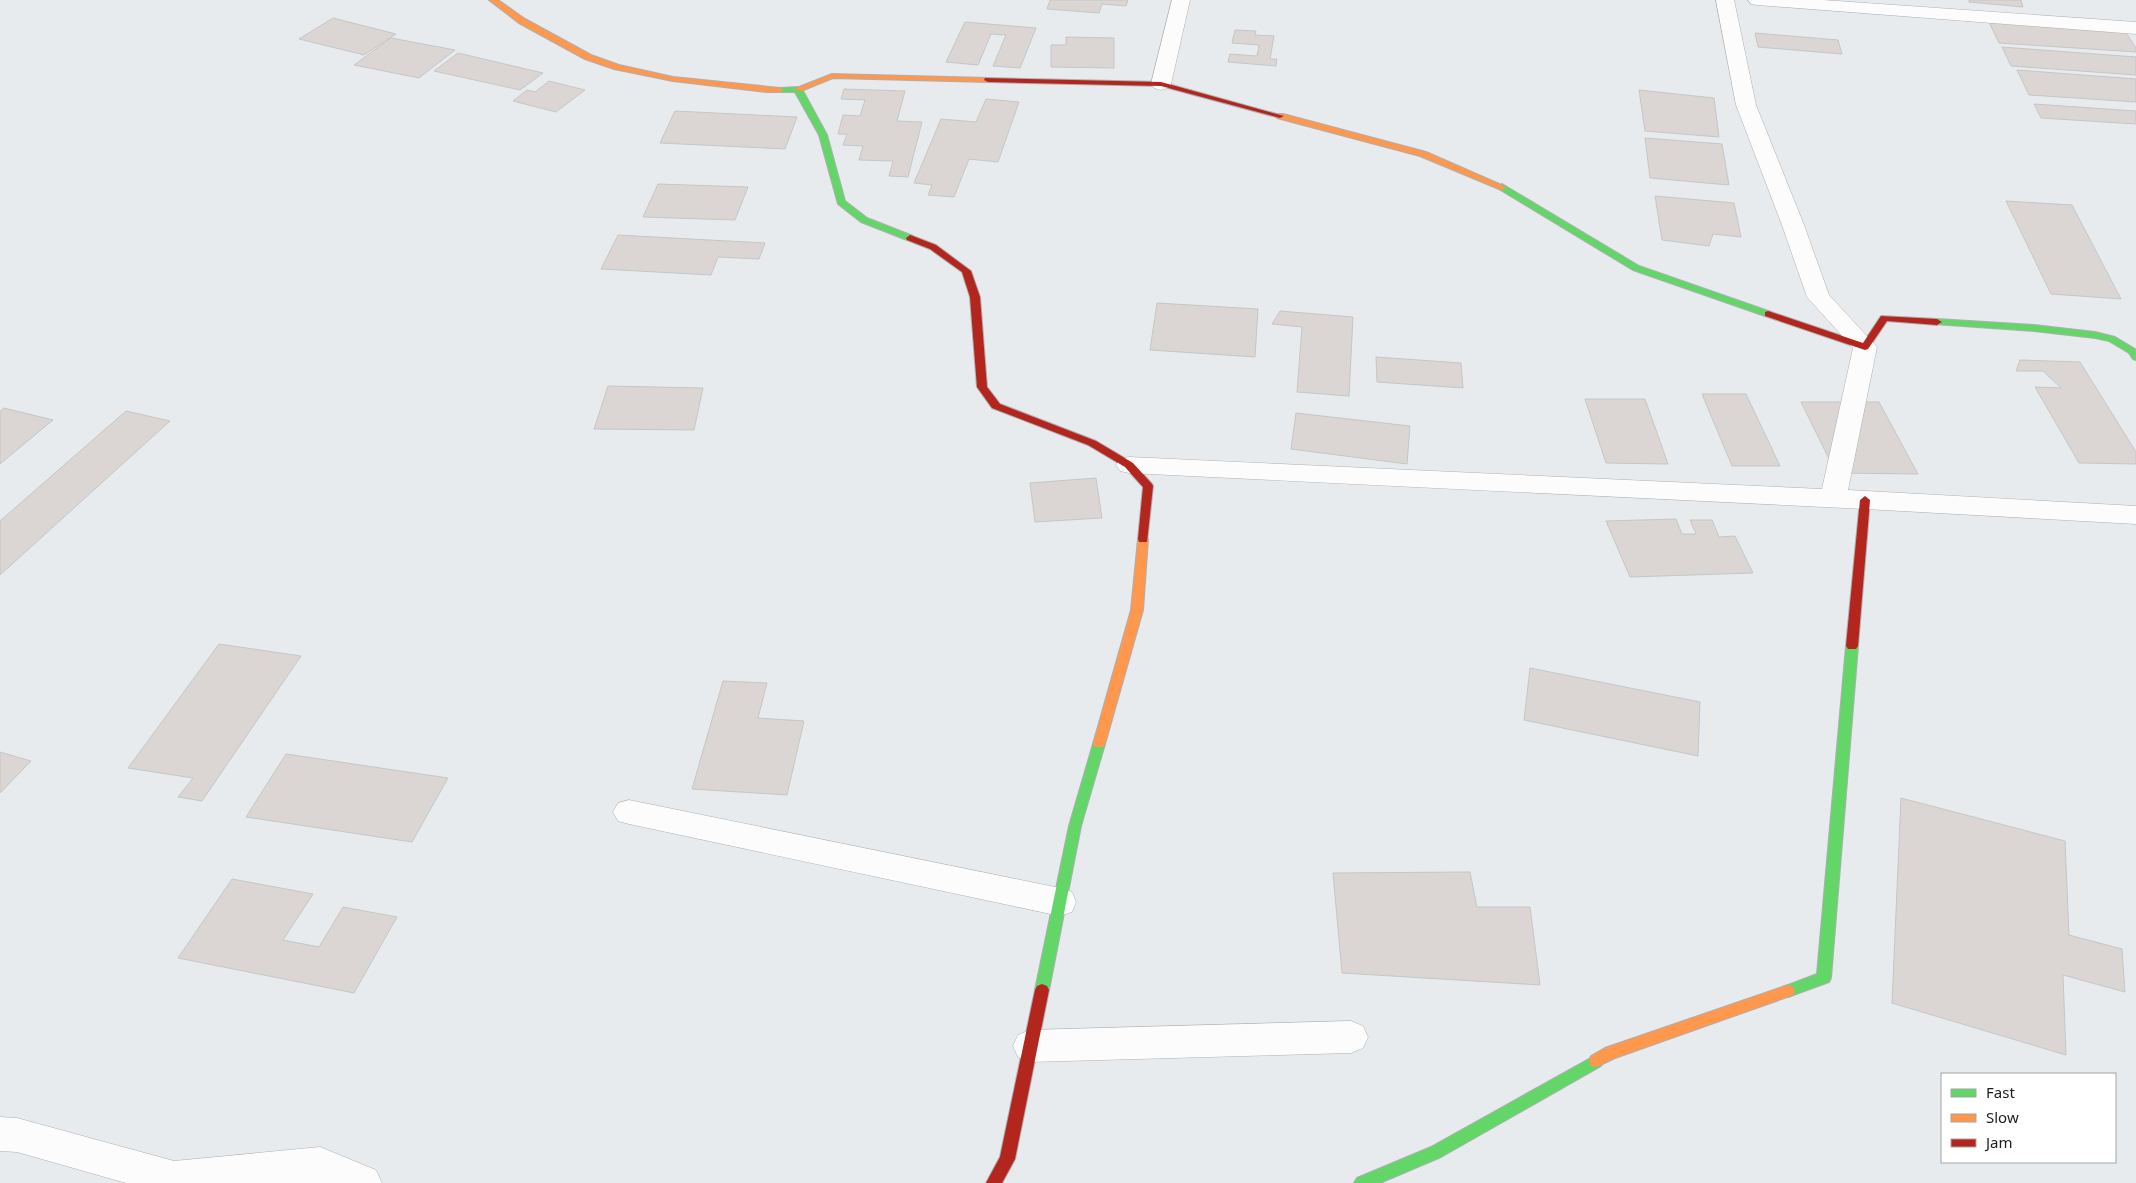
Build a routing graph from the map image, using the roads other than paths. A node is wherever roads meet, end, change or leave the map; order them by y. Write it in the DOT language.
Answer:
graph roads {
  1 [pos="493,0"];
  2 [pos="1181,0"];
  3 [pos="1725,0"];
  4 [pos="1757,0"];
  5 [pos="2136,28"];
  6 [pos="1161,84"];
  7 [pos="798,89"];
  8 [pos="1865,347"];
  9 [pos="2136,356"];
  10 [pos="1129,466"];
  11 [pos="1833,498"];
  12 [pos="1865,500"];
  13 [pos="2136,515"];
  14 [pos="629,812"];
  15 [pos="1060,902"];
  16 [pos="1351,1037"];
  17 [pos="1030,1046"];
  18 [pos="0,1134"];
  19 [pos="363,1183"];
  20 [pos="994,1183"];
  21 [pos="1362,1183"];
  1 -- 7 [label="street"];
  2 -- 6 [label="street"];
  3 -- 8 [label="street"];
  4 -- 5 [label="street"];
  6 -- 7 [label="street"];
  6 -- 8 [label="street"];
  7 -- 10 [label="street"];
  8 -- 9 [label="street"];
  8 -- 11 [label="street"];
  10 -- 11 [label="street"];
  10 -- 15 [label="street"];
  11 -- 12 [label="street"];
  12 -- 13 [label="street"];
  12 -- 21 [label="street"];
  14 -- 15 [label="street"];
  15 -- 17 [label="street"];
  16 -- 17 [label="street"];
  17 -- 20 [label="street"];
  18 -- 19 [label="street"];
}
